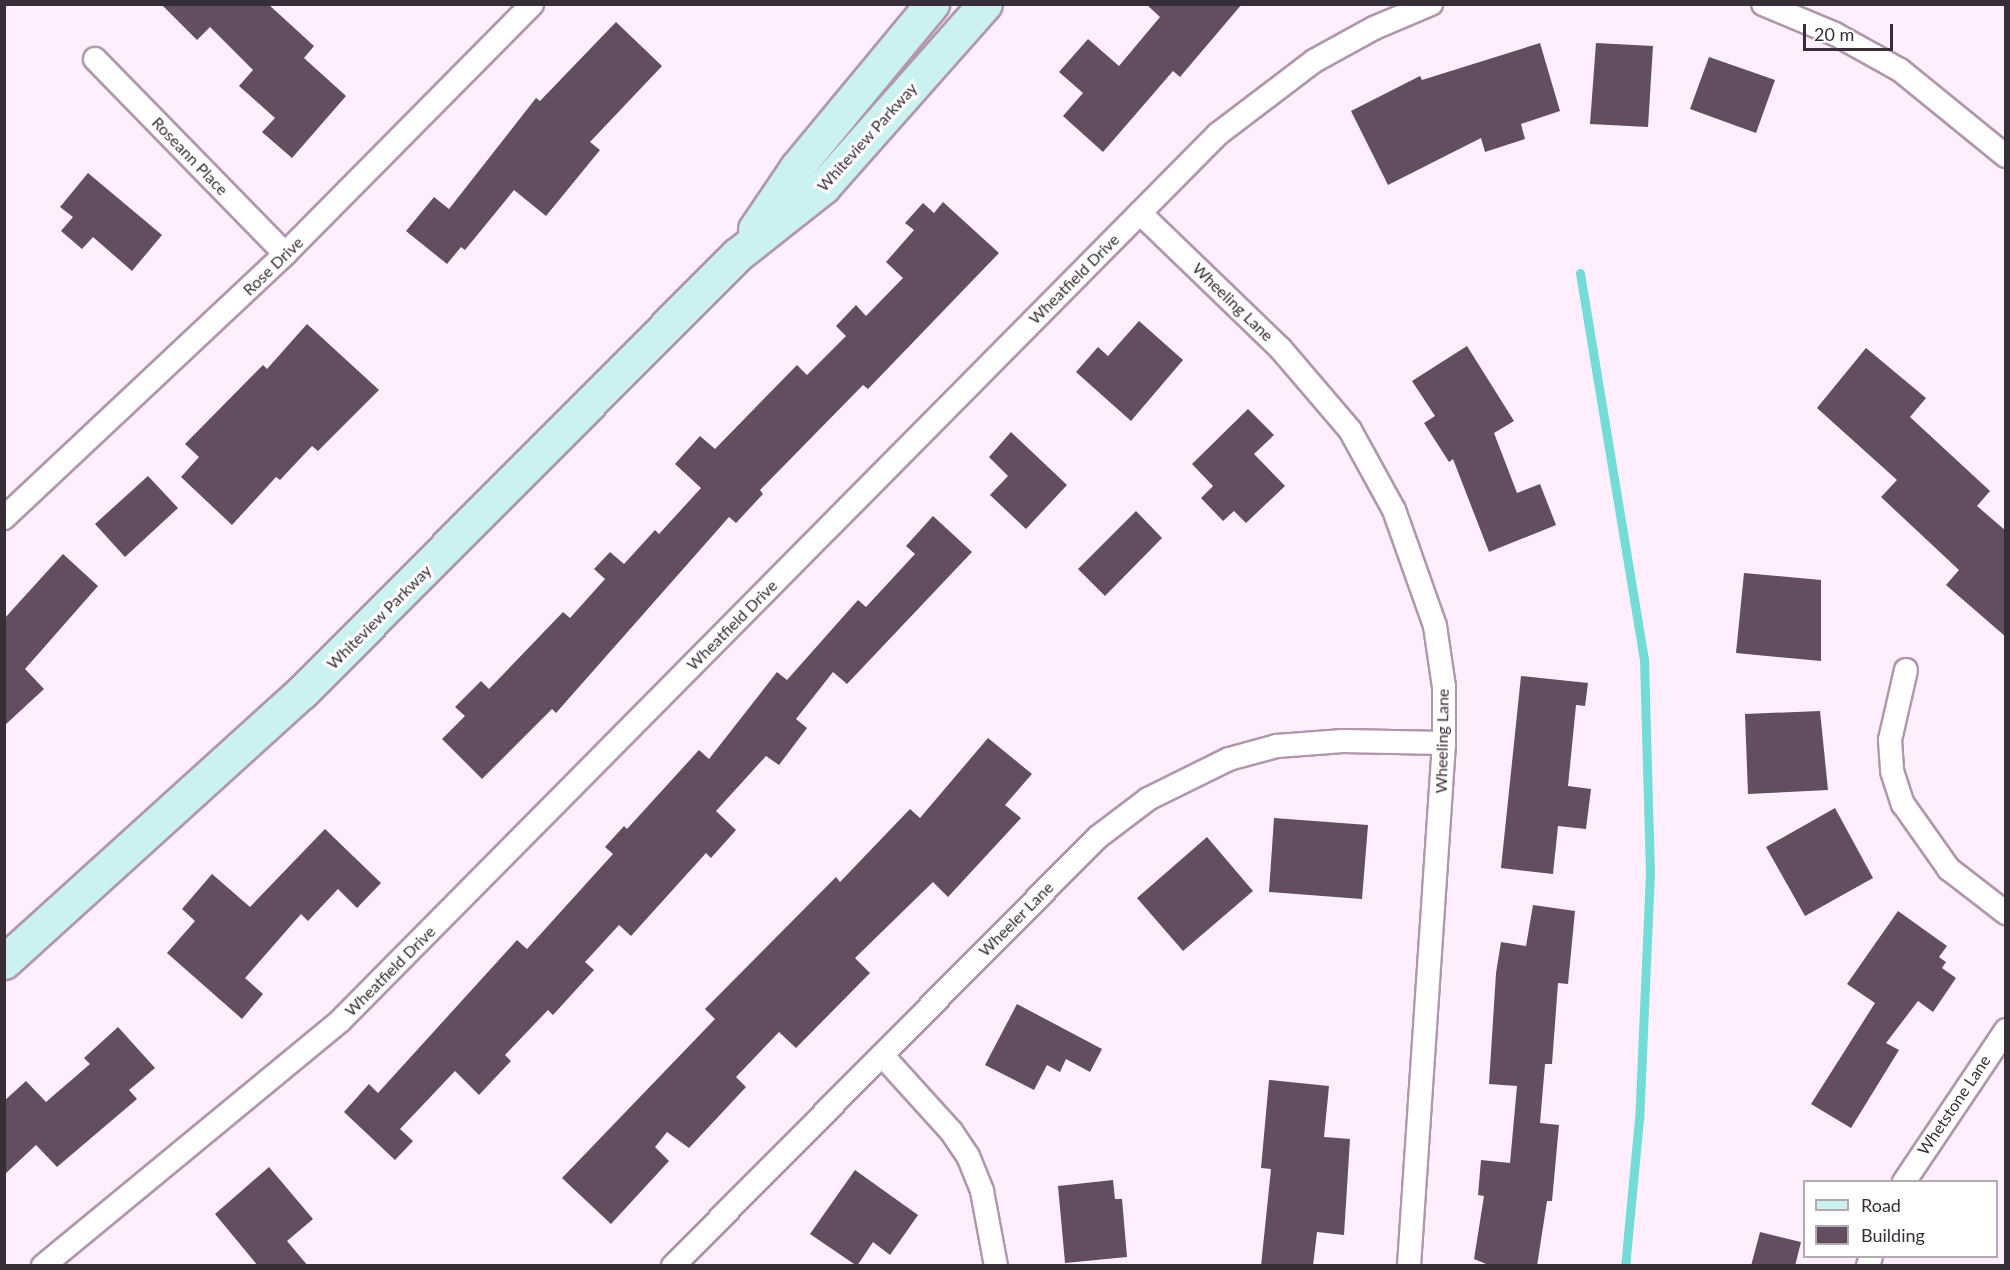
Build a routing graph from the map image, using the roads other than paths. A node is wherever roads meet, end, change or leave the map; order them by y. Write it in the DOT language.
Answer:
graph roads {
  1 [pos="532,4"];
  2 [pos="932,4"];
  3 [pos="985,4"];
  4 [pos="1431,4"];
  5 [pos="1763,4"];
  6 [pos="95,59"];
  7 [pos="2006,156"];
  8 [pos="1140,213"];
  9 [pos="285,254"];
  10 [pos="737,255"];
  11 [pos="4,518"];
  12 [pos="1906,670"];
  13 [pos="1444,743"];
  14 [pos="2006,914"];
  15 [pos="4,962"];
  16 [pos="2006,1030"];
  17 [pos="882,1055"];
  18 [pos="1905,1180"];
  19 [pos="43,1266"];
  20 [pos="673,1266"];
  21 [pos="996,1266"];
  22 [pos="1409,1266"];
  1 -- 9 [label="street, Rose Drive"];
  2 -- 10 [label="street, Whiteview Parkway"];
  3 -- 10 [label="street, Whiteview Parkway"];
  4 -- 8 [label="street, Wheatfield Drive"];
  5 -- 7 [label="street"];
  6 -- 9 [label="street, Roseann Place"];
  8 -- 13 [label="street, Wheeling Lane"];
  8 -- 19 [label="street, Wheatfield Drive"];
  9 -- 11 [label="street, Rose Drive"];
  10 -- 15 [label="street, Whiteview Parkway"];
  12 -- 14 [label="street"];
  13 -- 17 [label="street, Wheeler Lane"];
  13 -- 22 [label="street, Wheeling Lane"];
  16 -- 18 [label="street, Whetstone Lane"];
  17 -- 20 [label="street, Wheeler Lane"];
  17 -- 21 [label="street"];
}
